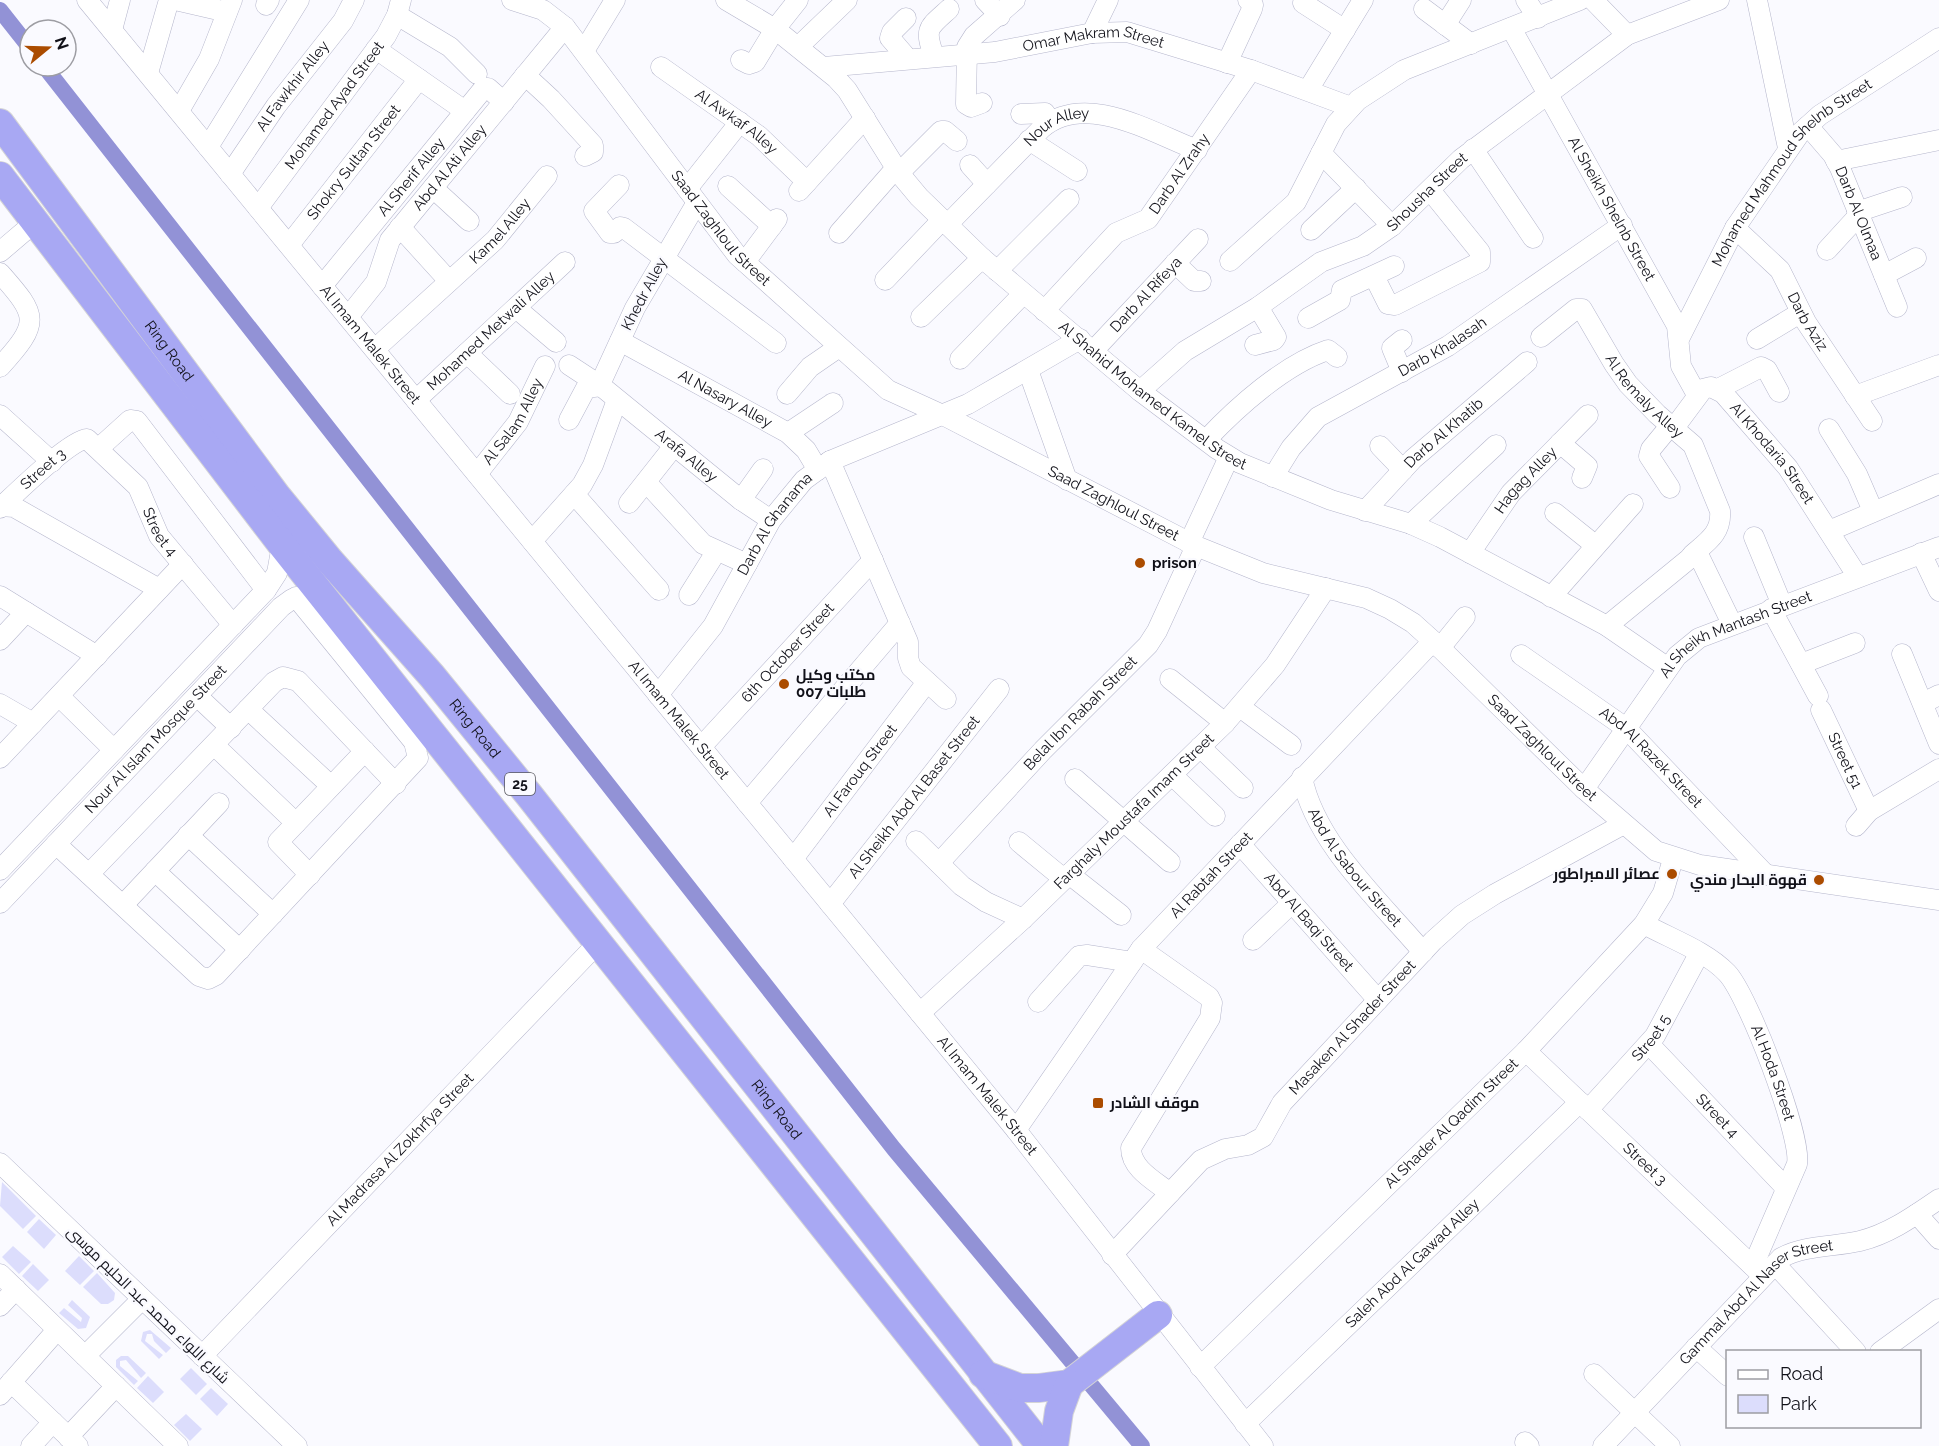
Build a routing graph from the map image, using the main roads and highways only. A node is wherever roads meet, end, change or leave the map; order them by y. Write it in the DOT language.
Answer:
graph roads {
  1 [pos="0,123"];
  2 [pos="0,176"];
  3 [pos="529,795"];
  4 [pos="502,822"];
  5 [pos="573,852"];
  6 [pos="546,878"];
  7 [pos="1158,1315"];
  8 [pos="983,1374"];
  9 [pos="1069,1384"];
  10 [pos="998,1446"];
  11 [pos="1041,1446"];
  12 [pos="1054,1446"];
  1 -- 3 [label="highway, Ring Road / 25"];
  2 -- 4 [label="highway, Ring Road / 25"];
  3 -- 4 [label="highway"];
  3 -- 5 [label="highway, Ring Road / 25"];
  4 -- 6 [label="highway, Ring Road / 25"];
  5 -- 6 [label="highway"];
  5 -- 8 [label="highway, Ring Road / 25"];
  6 -- 10 [label="highway, Ring Road / 25"];
  7 -- 9 [label="highway"];
  8 -- 9 [label="highway"];
  8 -- 11 [label="highway, Ring Road / 25"];
  9 -- 12 [label="highway"];
}
